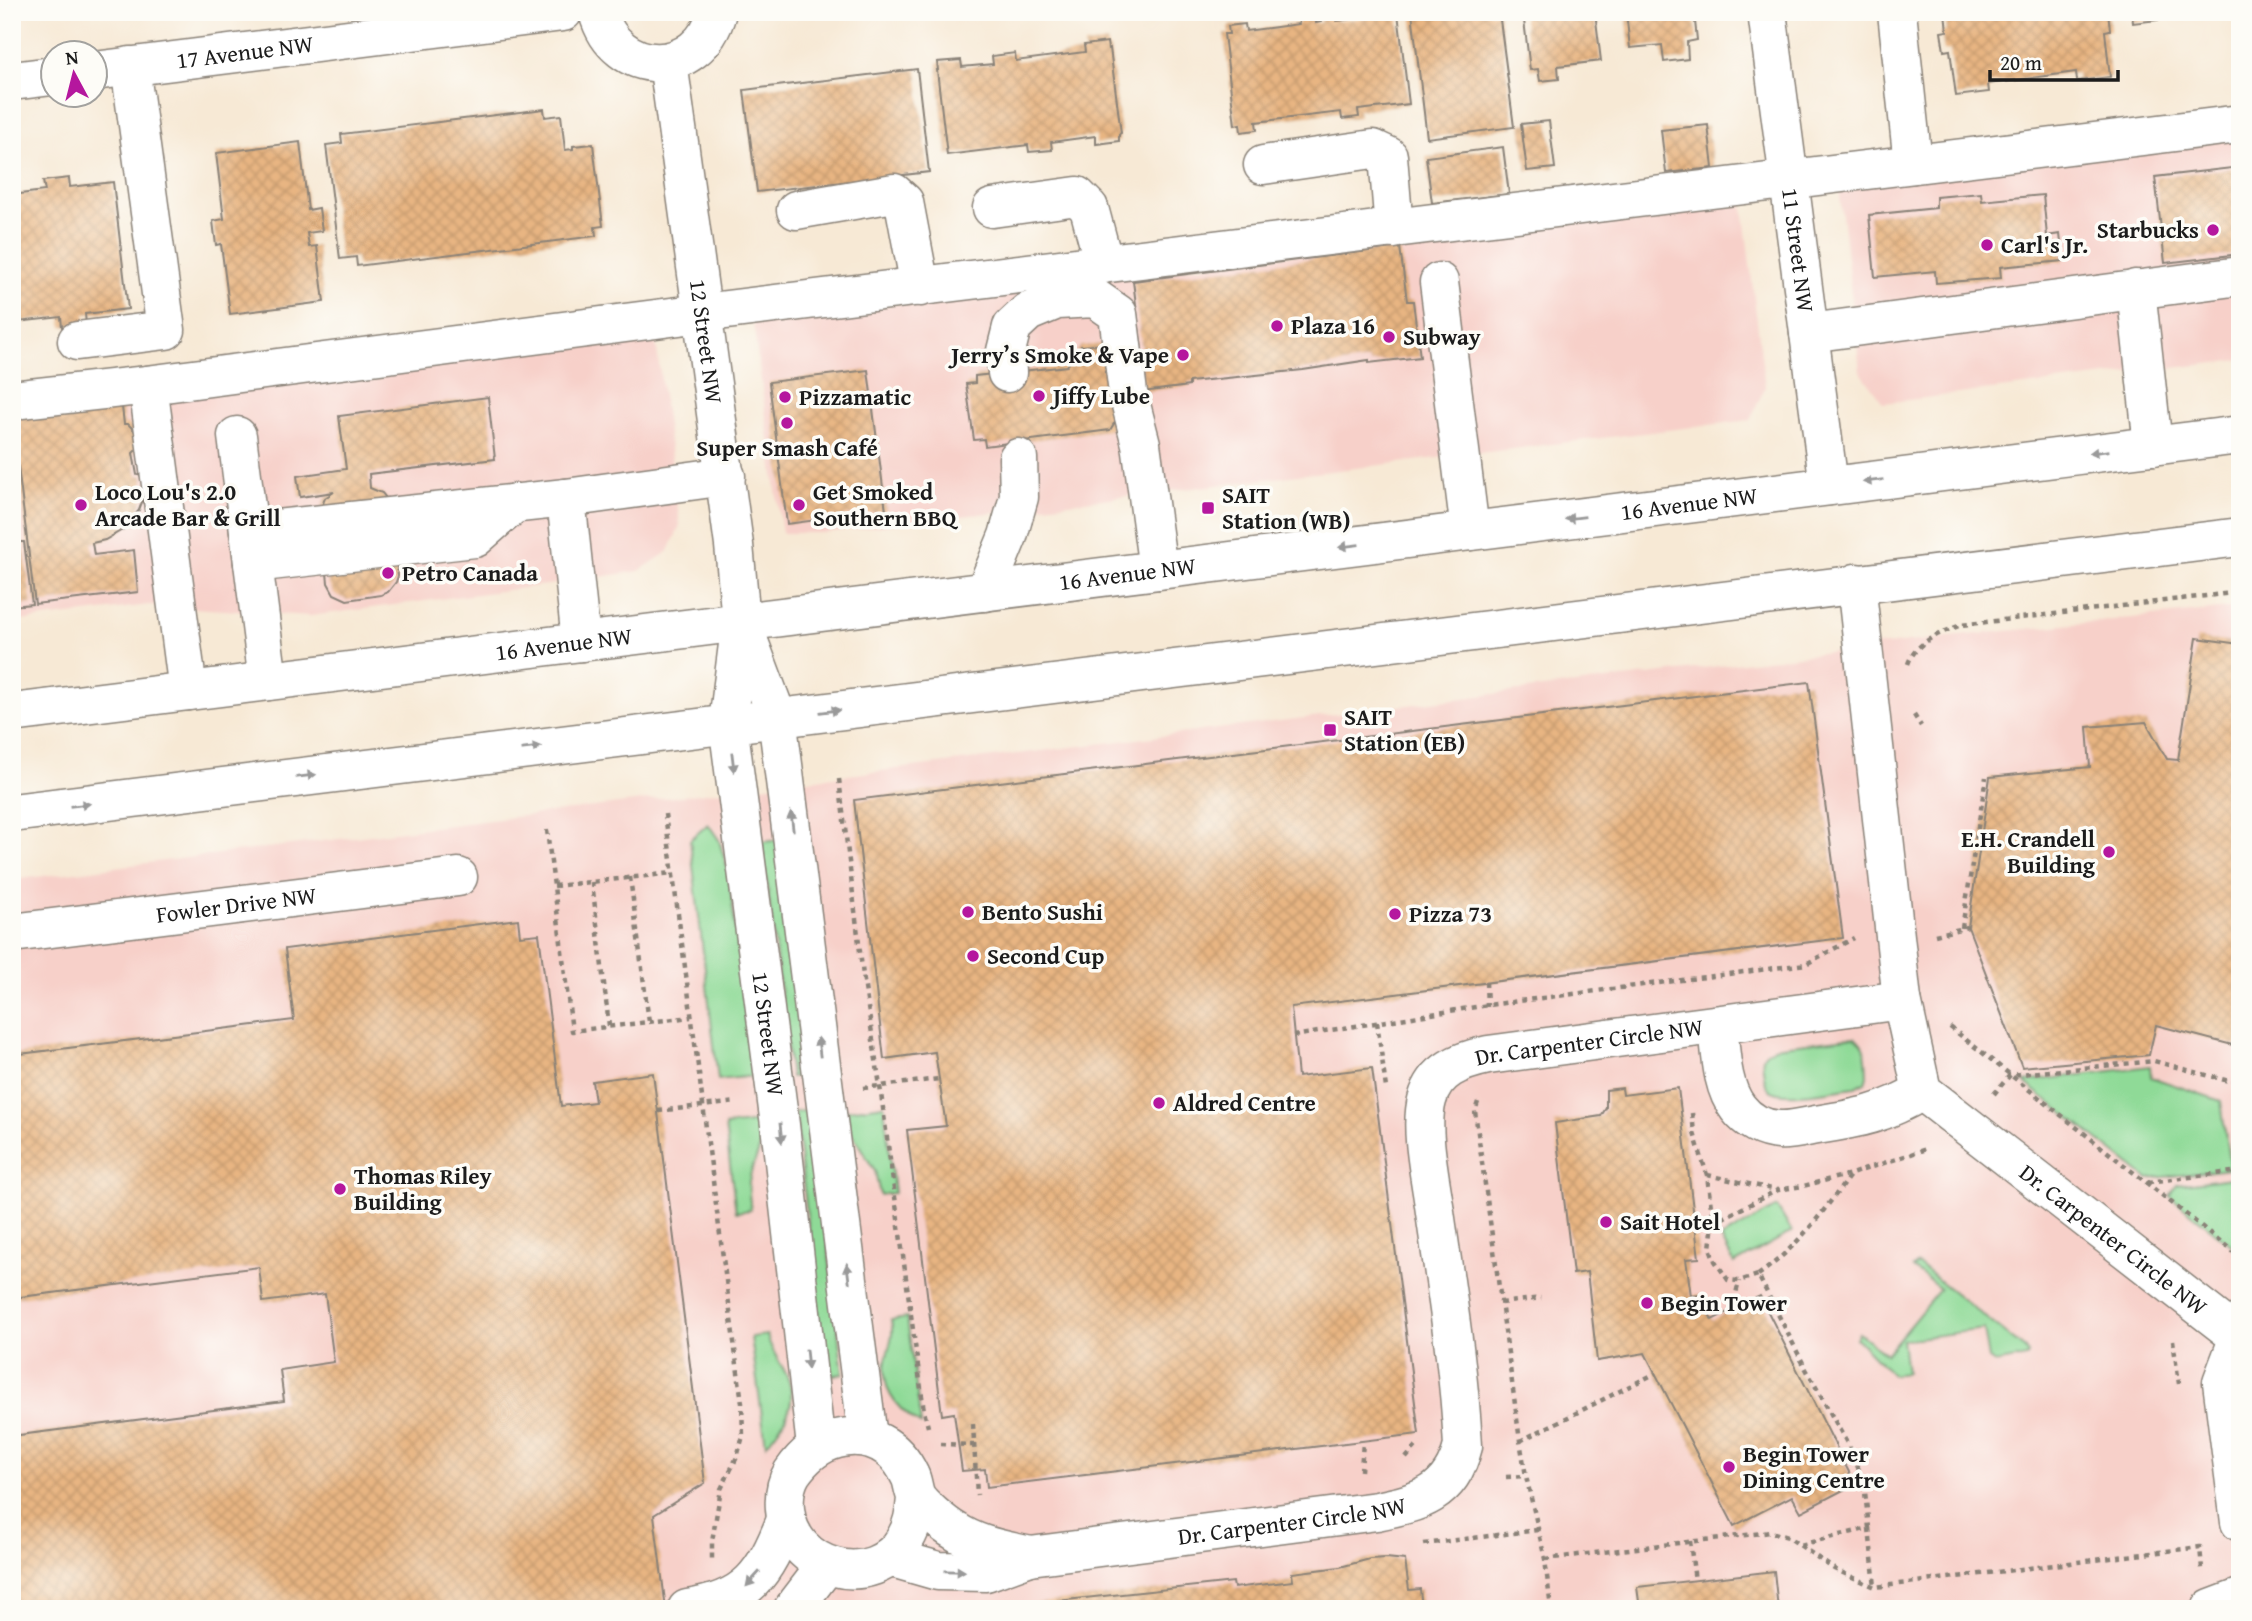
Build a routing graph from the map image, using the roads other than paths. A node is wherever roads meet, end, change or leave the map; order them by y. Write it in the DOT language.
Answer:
graph roads {
  1 [pos="563,12"];
  2 [pos="598,12"];
  3 [pos="717,12"];
  4 [pos="1767,12"];
  5 [pos="1897,12"];
  6 [pos="668,62"];
  7 [pos="112,68"];
  8 [pos="38,78"];
  9 [pos="12,81"];
  10 [pos="2240,124"];
  11 [pos="1913,164"];
  12 [pos="1263,165"];
  13 [pos="1789,180"];
  14 [pos="992,208"];
  15 [pos="796,209"];
  16 [pos="1394,229"];
  17 [pos="1104,264"];
  18 [pos="2240,276"];
  19 [pos="1439,282"];
  20 [pos="920,287"];
  21 [pos="2136,289"];
  22 [pos="702,313"];
  23 [pos="1810,333"];
  24 [pos="77,341"];
  25 [pos="1007,373"];
  26 [pos="148,385"];
  27 [pos="12,400"];
  28 [pos="2240,435"];
  29 [pos="237,436"];
  30 [pos="2153,446"];
  31 [pos="1018,458"];
  32 [pos="726,476"];
  33 [pos="1829,486"];
  34 [pos="566,498"];
  35 [pos="1470,531"];
  36 [pos="2240,537"];
  37 [pos="251,548"];
  38 [pos="1158,570"];
  39 [pos="1856,583"];
  40 [pos="985,592"];
  41 [pos="741,621"];
  42 [pos="581,642"];
  43 [pos="268,681"];
  44 [pos="188,691"];
  45 [pos="12,713"];
  46 [pos="777,717"];
  47 [pos="728,723"];
  48 [pos="12,813"];
  49 [pos="458,877"];
  50 [pos="12,933"];
  51 [pos="1902,1000"];
  52 [pos="1718,1026"];
  53 [pos="1922,1091"];
  54 [pos="868,1438"];
  55 [pos="816,1447"];
  56 [pos="916,1498"];
  57 [pos="786,1520"];
  58 [pos="2240,1522"];
  59 [pos="1030,1556"];
  60 [pos="889,1557"];
  61 [pos="826,1566"];
  62 [pos="2240,1598"];
  63 [pos="687,1609"];
  64 [pos="793,1609"];
  65 [pos="2211,1609"];
  1 -- 7 [label="main road, 17 Avenue NW"];
  2 -- 6 [label="main road"];
  3 -- 6 [label="main road"];
  4 -- 13 [label="main road, 11 Street NW"];
  5 -- 11 [label="main road"];
  6 -- 22 [label="main road, 12 Street NW"];
  7 -- 24 [label="main road"];
  8 -- 9 [label="main road"];
  10 -- 11 [label="main road"];
  11 -- 13 [label="main road"];
  12 -- 16 [label="main road"];
  13 -- 16 [label="main road"];
  13 -- 23 [label="main road, 11 Street NW"];
  14 -- 17 [label="main road"];
  15 -- 20 [label="main road"];
  16 -- 17 [label="main road"];
  17 -- 20 [label="main road"];
  18 -- 21 [label="main road"];
  19 -- 35 [label="main road"];
  20 -- 22 [label="main road"];
  21 -- 23 [label="main road"];
  21 -- 30 [label="main road"];
  22 -- 26 [label="main road"];
  22 -- 32 [label="main road, 12 Street NW"];
  23 -- 33 [label="main road, 11 Street NW"];
  25 -- 38 [label="main road"];
  26 -- 27 [label="main road"];
  26 -- 44 [label="main road"];
  28 -- 30 [label="main road, 16 Avenue NW"];
  29 -- 37 [label="main road"];
  30 -- 33 [label="main road, 16 Avenue NW, one-way"];
  31 -- 40 [label="main road"];
  32 -- 34 [label="main road"];
  32 -- 41 [label="main road, 12 Street NW"];
  33 -- 35 [label="main road, 16 Avenue NW, one-way"];
  34 -- 37 [label="main road"];
  34 -- 42 [label="main road"];
  35 -- 38 [label="main road, 16 Avenue NW, one-way"];
  36 -- 39 [label="main road"];
  37 -- 43 [label="main road"];
  38 -- 40 [label="main road, 16 Avenue NW"];
  46 -- 39 [label="main road, one-way"];
  39 -- 51 [label="main road"];
  40 -- 41 [label="main road, 16 Avenue NW"];
  41 -- 42 [label="main road, 16 Avenue NW"];
  41 -- 46 [label="main road, 12 Street NW"];
  41 -- 47 [label="main road, 12 Street NW"];
  42 -- 43 [label="main road, 16 Avenue NW"];
  43 -- 44 [label="main road, 16 Avenue NW"];
  44 -- 45 [label="main road, 16 Avenue NW"];
  46 -- 47 [label="main road"];
  54 -- 46 [label="main road, 12 Street NW, one-way"];
  48 -- 47 [label="main road, one-way"];
  47 -- 55 [label="main road, 12 Street NW, one-way"];
  49 -- 50 [label="main road, Fowler Drive NW"];
  51 -- 52 [label="main road, Dr. Carpenter Circle NW"];
  51 -- 53 [label="main road"];
  52 -- 53 [label="main road"];
  52 -- 59 [label="main road, Dr. Carpenter Circle NW"];
  53 -- 58 [label="main road, Dr. Carpenter Circle NW"];
  54 -- 55 [label="main road"];
  54 -- 56 [label="main road"];
  55 -- 57 [label="main road"];
  56 -- 59 [label="main road"];
  56 -- 60 [label="main road"];
  57 -- 61 [label="main road"];
  57 -- 63 [label="main road, one-way"];
  60 -- 59 [label="main road, one-way"];
  60 -- 61 [label="main road"];
  61 -- 64 [label="main road"];
  62 -- 65 [label="main road"];
}
